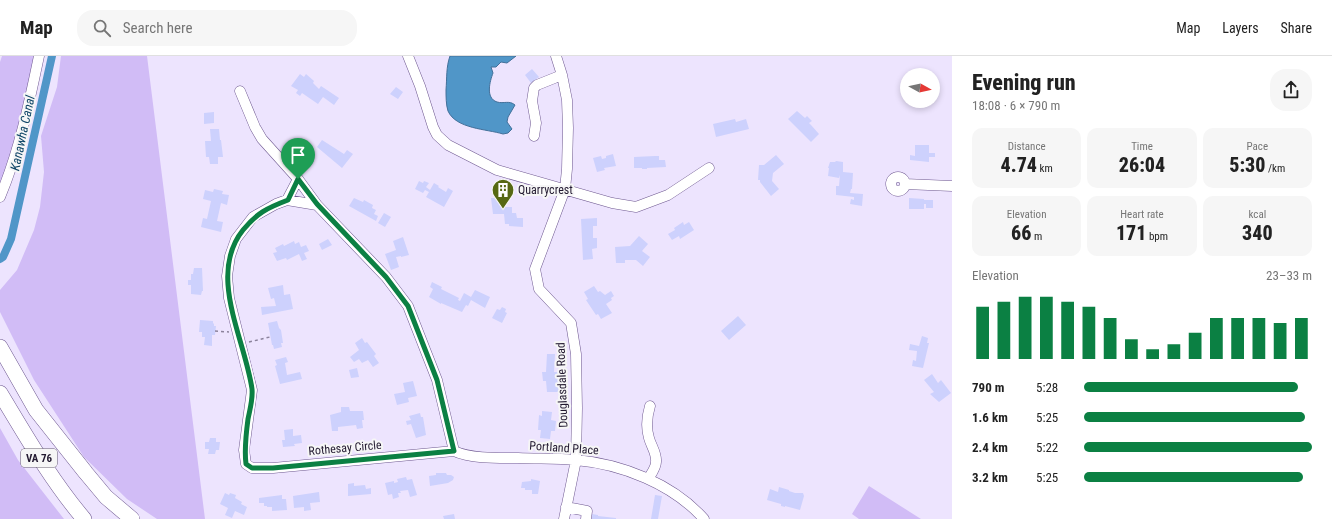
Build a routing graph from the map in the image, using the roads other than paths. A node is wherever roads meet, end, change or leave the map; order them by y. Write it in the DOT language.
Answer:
graph roads {
  1 [pos="39,56"];
  2 [pos="408,56"];
  3 [pos="556,56"];
  4 [pos="562,75"];
  5 [pos="240,91"];
  6 [pos="534,136"];
  7 [pos="709,168"];
  8 [pos="298,179"];
  9 [pos="905,184"];
  10 [pos="952,186"];
  11 [pos="565,189"];
  12 [pos="0,198"];
  13 [pos="288,200"];
  14 [pos="317,204"];
  15 [pos="0,347"];
  16 [pos="0,393"];
  17 [pos="650,406"];
  18 [pos="36,410"];
  19 [pos="454,451"];
  20 [pos="576,460"];
  21 [pos="648,479"];
  22 [pos="566,507"];
  23 [pos="84,519"];
  24 [pos="118,519"];
  25 [pos="132,519"];
  26 [pos="564,519"];
  27 [pos="586,519"];
  28 [pos="704,519"];
  1 -- 12 [label="street"];
  2 -- 11 [label="street"];
  3 -- 4 [label="street, Douglasdale Road"];
  4 -- 6 [label="street"];
  4 -- 11 [label="street, Douglasdale Road"];
  5 -- 8 [label="street"];
  7 -- 11 [label="street"];
  8 -- 13 [label="street"];
  8 -- 14 [label="street"];
  9 -- 10 [label="street"];
  11 -- 20 [label="street, Douglasdale Road"];
  13 -- 14 [label="street"];
  13 -- 19 [label="street, Rothesay Circle"];
  14 -- 19 [label="street"];
  15 -- 18 [label="highway, VA 76"];
  16 -- 23 [label="highway, VA 76"];
  17 -- 21 [label="street"];
  18 -- 24 [label="highway"];
  18 -- 25 [label="highway, VA 76"];
  19 -- 20 [label="street, Portland Place"];
  20 -- 21 [label="street, Portland Place"];
  20 -- 22 [label="street, Douglasdale Road"];
  21 -- 28 [label="street, Portland Place"];
  22 -- 26 [label="street, Douglasdale Road"];
  22 -- 27 [label="street"];
}
